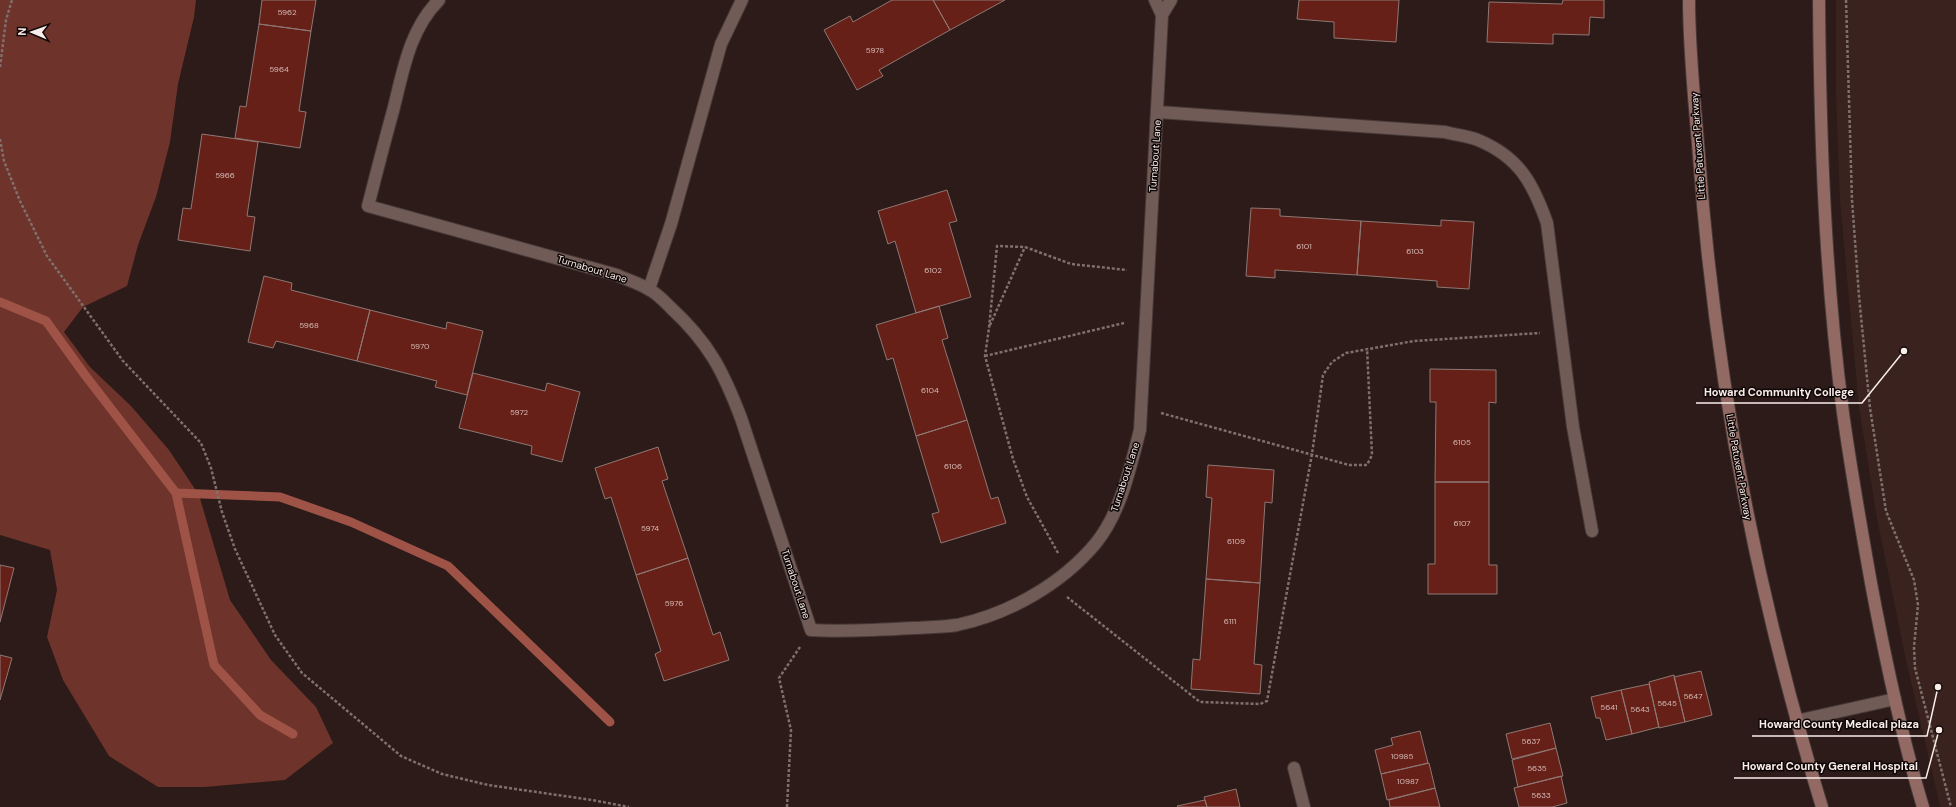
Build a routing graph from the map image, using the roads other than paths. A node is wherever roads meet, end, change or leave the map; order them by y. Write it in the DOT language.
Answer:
graph roads {
  1 [pos="439,0"];
  2 [pos="742,0"];
  3 [pos="1155,0"];
  4 [pos="1171,0"];
  5 [pos="1689,0"];
  6 [pos="1819,0"];
  7 [pos="1162,15"];
  8 [pos="1158,112"];
  9 [pos="649,289"];
  10 [pos="1592,531"];
  11 [pos="1894,699"];
  12 [pos="1796,721"];
  13 [pos="1294,768"];
  14 [pos="1304,807"];
  15 [pos="1822,807"];
  16 [pos="1923,807"];
  1 -- 9 [label="street, Turnabout Lane"];
  2 -- 9 [label="street"];
  3 -- 7 [label="street, Turnabout Lane"];
  4 -- 7 [label="street, Turnabout Lane"];
  5 -- 12 [label="main road, Little Patuxent Parkway"];
  6 -- 11 [label="main road"];
  7 -- 8 [label="street, Turnabout Lane"];
  8 -- 9 [label="street, Turnabout Lane"];
  8 -- 10 [label="street"];
  11 -- 12 [label="street"];
  11 -- 16 [label="main road"];
  12 -- 15 [label="main road, Little Patuxent Parkway"];
  13 -- 14 [label="street"];
}
